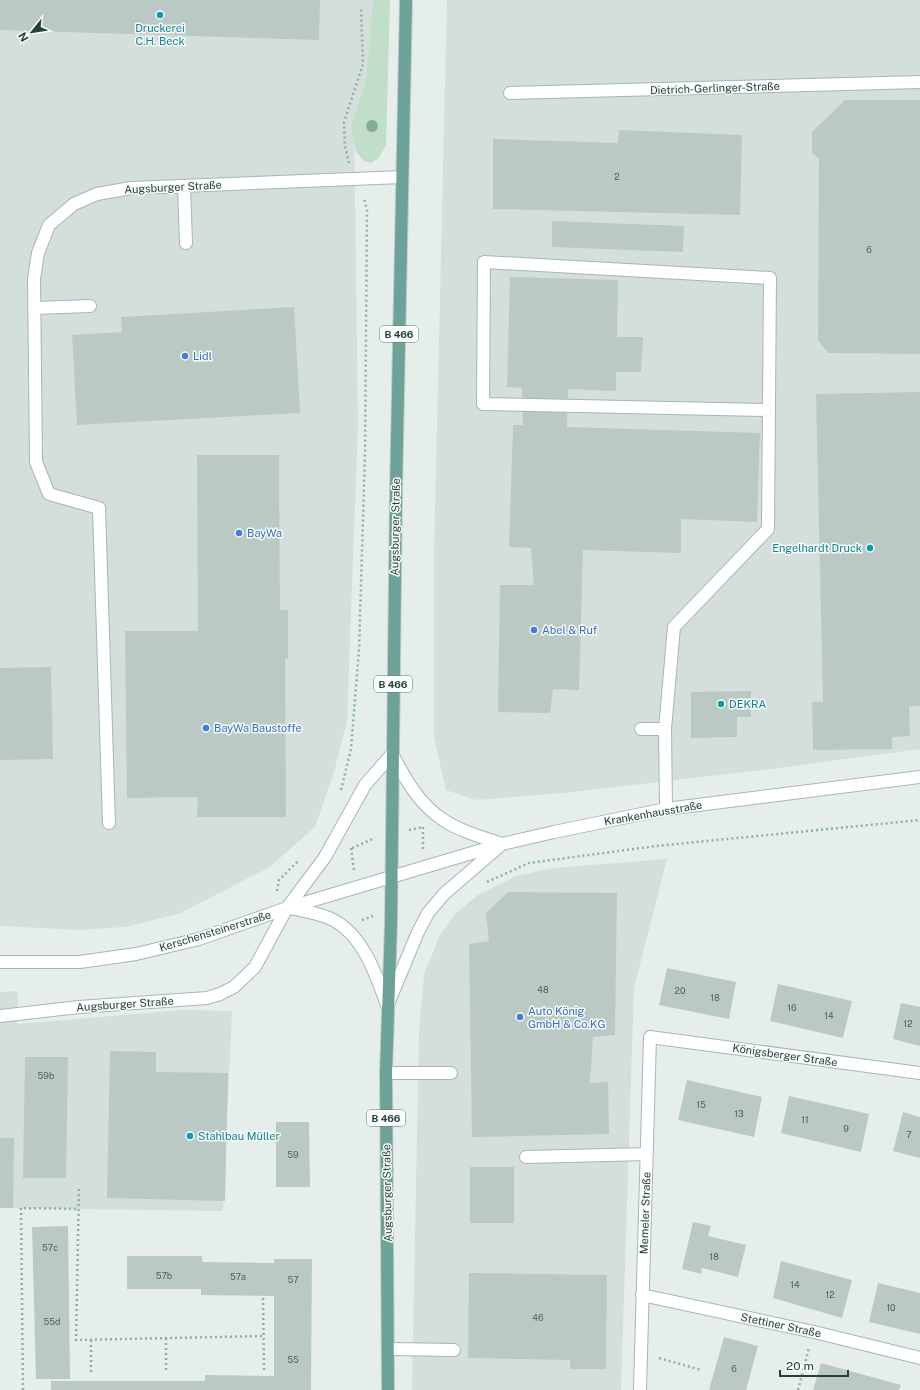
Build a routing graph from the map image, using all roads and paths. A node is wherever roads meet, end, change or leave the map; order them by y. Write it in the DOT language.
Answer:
graph roads {
  1 [pos="406,0"];
  2 [pos="361,7"];
  3 [pos="920,82"];
  4 [pos="510,93"];
  5 [pos="402,177"];
  6 [pos="357,179"];
  7 [pos="184,186"];
  8 [pos="186,243"];
  9 [pos="90,306"];
  10 [pos="34,308"];
  11 [pos="769,410"];
  12 [pos="641,729"];
  13 [pos="665,729"];
  14 [pos="392,754"];
  15 [pos="920,776"];
  16 [pos="339,796"];
  17 [pos="666,809"];
  18 [pos="433,812"];
  19 [pos="920,820"];
  20 [pos="109,823"];
  21 [pos="391,834"];
  22 [pos="502,844"];
  23 [pos="352,848"];
  24 [pos="304,855"];
  25 [pos="391,877"];
  26 [pos="481,885"];
  27 [pos="287,908"];
  28 [pos="272,914"];
  29 [pos="0,962"];
  30 [pos="388,1005"];
  31 [pos="0,1016"];
  32 [pos="650,1037"];
  33 [pos="386,1073"];
  34 [pos="451,1073"];
  35 [pos="920,1073"];
  36 [pos="646,1154"];
  37 [pos="526,1157"];
  38 [pos="79,1189"];
  39 [pos="78,1209"];
  40 [pos="642,1295"];
  41 [pos="263,1298"];
  42 [pos="814,1332"];
  43 [pos="264,1336"];
  44 [pos="166,1338"];
  45 [pos="91,1340"];
  46 [pos="389,1349"];
  47 [pos="454,1350"];
  48 [pos="641,1353"];
  49 [pos="920,1358"];
  50 [pos="264,1370"];
  51 [pos="701,1370"];
  52 [pos="91,1372"];
  53 [pos="166,1373"];
  54 [pos="23,1390"];
  55 [pos="388,1390"];
  56 [pos="640,1390"];
  57 [pos="798,1390"];
  1 -- 5 [label="main road, Augsburger Straße / B 466"];
  2 -- 6 [label="path"];
  3 -- 4 [label="street, Dietrich-Gerlinger-Straße"];
  5 -- 6 [label="street, Augsburger Straße"];
  5 -- 14 [label="main road, Augsburger Straße / B 466"];
  6 -- 7 [label="street, Augsburger Straße"];
  6 -- 16 [label="path"];
  7 -- 8 [label="street"];
  7 -- 10 [label="street, Augsburger Straße"];
  9 -- 10 [label="street"];
  10 -- 20 [label="street, Augsburger Straße"];
  11 -- 11 [label="street"];
  11 -- 13 [label="street"];
  12 -- 13 [label="street"];
  13 -- 17 [label="street"];
  14 -- 18 [label="street"];
  14 -- 21 [label="main road, Augsburger Straße / B 466"];
  14 -- 27 [label="street, Augsburger Straße"];
  15 -- 17 [label="street, Krankenhausstraße"];
  17 -- 22 [label="street, Krankenhausstraße"];
  18 -- 21 [label="path"];
  18 -- 22 [label="street"];
  19 -- 26 [label="path"];
  21 -- 23 [label="path"];
  21 -- 25 [label="main road, Augsburger Straße / B 466"];
  22 -- 25 [label="street, Krankenhausstraße"];
  22 -- 30 [label="street"];
  24 -- 28 [label="path"];
  25 -- 27 [label="street"];
  25 -- 30 [label="main road, Augsburger Straße / B 466"];
  27 -- 28 [label="street, Kerschensteinerstraße"];
  27 -- 30 [label="street"];
  27 -- 31 [label="street, Augsburger Straße"];
  28 -- 29 [label="street, Kerschensteinerstraße"];
  30 -- 33 [label="main road, Augsburger Straße / B 466"];
  32 -- 35 [label="street, Königsberger Straße"];
  32 -- 36 [label="street, Memeler Straße"];
  33 -- 34 [label="street"];
  33 -- 46 [label="main road, Augsburger Straße / B 466"];
  36 -- 37 [label="street"];
  36 -- 40 [label="street, Memeler Straße"];
  38 -- 39 [label="path"];
  39 -- 45 [label="path"];
  39 -- 54 [label="path"];
  40 -- 42 [label="street, Stettiner Straße"];
  40 -- 48 [label="street, Memeler Straße"];
  41 -- 43 [label="path"];
  42 -- 49 [label="street, Stettiner Straße"];
  42 -- 57 [label="path"];
  43 -- 44 [label="path"];
  43 -- 50 [label="path"];
  44 -- 45 [label="path"];
  44 -- 53 [label="path"];
  45 -- 52 [label="path"];
  46 -- 47 [label="street"];
  46 -- 55 [label="main road, Augsburger Straße / B 466"];
  48 -- 51 [label="path"];
  48 -- 56 [label="street, Memeler Straße"];
}
